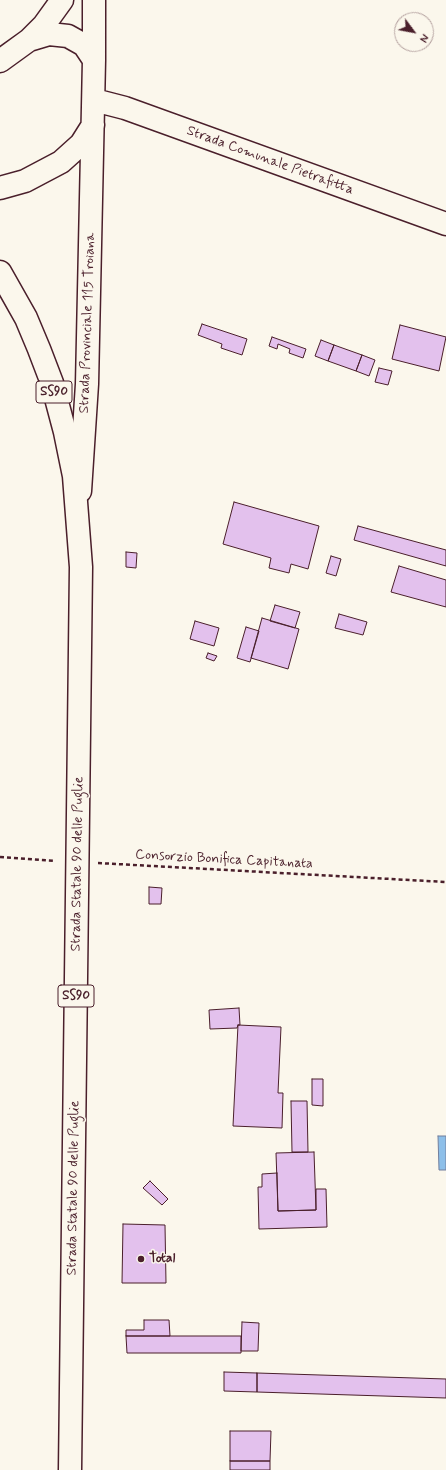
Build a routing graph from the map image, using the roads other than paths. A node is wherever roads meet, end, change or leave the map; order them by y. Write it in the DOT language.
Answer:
graph roads {
  1 [pos="62,0"];
  2 [pos="94,0"];
  3 [pos="29,40"];
  4 [pos="94,60"];
  5 [pos="3,61"];
  6 [pos="94,100"];
  7 [pos="93,125"];
  8 [pos="0,188"];
  9 [pos="446,224"];
  10 [pos="0,272"];
  11 [pos="78,522"];
  12 [pos="70,1470"];
  1 -- 3 [label="main road"];
  2 -- 4 [label="main road, Strada Provinciale 115 Troiana"];
  3 -- 4 [label="main road"];
  3 -- 5 [label="main road"];
  4 -- 6 [label="main road, Strada Provinciale 115 Troiana"];
  6 -- 7 [label="main road, Strada Provinciale 115 Troiana"];
  6 -- 9 [label="main road, Strada Comunale Pietrafitta"];
  7 -- 8 [label="main road, Strada Provinciale 115 Troiana"];
  7 -- 11 [label="main road, Strada Provinciale 115 Troiana"];
  10 -- 11 [label="main road, Strada Statale 90 delle Puglie / SS90"];
  11 -- 12 [label="main road, Strada Statale 90 delle Puglie / SS90"];
}
